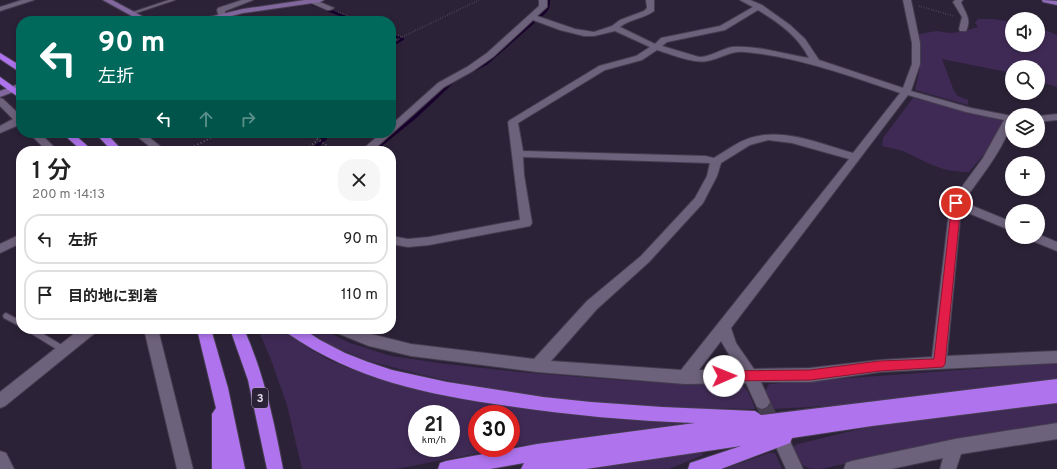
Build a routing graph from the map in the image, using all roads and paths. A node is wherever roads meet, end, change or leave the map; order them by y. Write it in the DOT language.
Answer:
graph roads {
  1 [pos="30,0"];
  2 [pos="107,0"];
  3 [pos="173,0"];
  4 [pos="249,0"];
  5 [pos="320,0"];
  6 [pos="479,0"];
  7 [pos="543,0"];
  8 [pos="650,0"];
  9 [pos="744,0"];
  10 [pos="959,0"];
  11 [pos="1046,0"];
  12 [pos="309,1"];
  13 [pos="908,2"];
  14 [pos="1057,3"];
  15 [pos="759,7"];
  16 [pos="330,8"];
  17 [pos="0,9"];
  18 [pos="132,13"];
  19 [pos="138,16"];
  20 [pos="222,16"];
  21 [pos="349,16"];
  22 [pos="532,17"];
  23 [pos="966,19"];
  24 [pos="615,28"];
  25 [pos="963,29"];
  26 [pos="396,35"];
  27 [pos="402,37"];
  28 [pos="396,40"];
  29 [pos="656,47"];
  30 [pos="0,55"];
  31 [pos="816,62"];
  32 [pos="16,66"];
  33 [pos="0,80"];
  34 [pos="16,88"];
  35 [pos="12,89"];
  36 [pos="16,92"];
  37 [pos="906,92"];
  38 [pos="0,94"];
  39 [pos="0,101"];
  40 [pos="16,117"];
  41 [pos="1057,117"];
  42 [pos="1005,118"];
  43 [pos="1045,118"];
  44 [pos="16,123"];
  45 [pos="396,126"];
  46 [pos="1005,129"];
  47 [pos="0,130"];
  48 [pos="39,138"];
  49 [pos="73,138"];
  50 [pos="105,138"];
  51 [pos="145,138"];
  52 [pos="211,138"];
  53 [pos="315,138"];
  54 [pos="382,138"];
  55 [pos="318,140"];
  56 [pos="48,146"];
  57 [pos="82,146"];
  58 [pos="113,146"];
  59 [pos="155,146"];
  60 [pos="195,146"];
  61 [pos="310,146"];
  62 [pos="327,146"];
  63 [pos="372,146"];
  64 [pos="518,154"];
  65 [pos="855,157"];
  66 [pos="716,161"];
  67 [pos="956,203"];
  68 [pos="1005,224"];
  69 [pos="16,240"];
  70 [pos="396,241"];
  71 [pos="1045,242"];
  72 [pos="1,247"];
  73 [pos="1057,247"];
  74 [pos="6,316"];
  75 [pos="16,321"];
  76 [pos="724,326"];
  77 [pos="37,334"];
  78 [pos="84,334"];
  79 [pos="152,334"];
  80 [pos="205,334"];
  81 [pos="240,334"];
  82 [pos="299,334"];
  83 [pos="354,334"];
  84 [pos="64,350"];
  85 [pos="1057,357"];
  86 [pos="939,364"];
  87 [pos="538,366"];
  88 [pos="750,376"];
  89 [pos="685,377"];
  90 [pos="1057,386"];
  91 [pos="220,388"];
  92 [pos="1057,396"];
  93 [pos="0,401"];
  94 [pos="762,402"];
  95 [pos="784,419"];
  96 [pos="802,429"];
  97 [pos="1057,431"];
  98 [pos="784,447"];
  99 [pos="955,447"];
  100 [pos="0,459"];
  101 [pos="6,469"];
  102 [pos="185,469"];
  103 [pos="220,469"];
  104 [pos="237,469"];
  105 [pos="275,469"];
  106 [pos="446,469"];
  107 [pos="529,469"];
  108 [pos="696,469"];
  109 [pos="795,469"];
  110 [pos="852,469"];
  111 [pos="948,469"];
  1 -- 17 [label="street"];
  2 -- 18 [label="street"];
  3 -- 18 [label="lane"];
  4 -- 20 [label="street"];
  5 -- 12 [label="street"];
  6 -- 27 [label="path"];
  7 -- 22 [label="street"];
  8 -- 24 [label="street"];
  9 -- 15 [label="street"];
  10 -- 23 [label="street"];
  11 -- 14 [label="main road"];
  12 -- 16 [label="street"];
  12 -- 20 [label="street"];
  13 -- 23 [label="path"];
  13 -- 37 [label="street"];
  15 -- 29 [label="street"];
  15 -- 31 [label="street"];
  16 -- 21 [label="path"];
  18 -- 19 [label="street"];
  22 -- 24 [label="street"];
  22 -- 45 [label="street"];
  23 -- 25 [label="street"];
  24 -- 29 [label="street"];
  26 -- 27 [label="path"];
  27 -- 28 [label="path"];
  29 -- 31 [label="street"];
  29 -- 64 [label="street"];
  30 -- 32 [label="highway"];
  31 -- 37 [label="street"];
  33 -- 35 [label="highway"];
  34 -- 35 [label="street"];
  35 -- 36 [label="highway"];
  35 -- 38 [label="street"];
  37 -- 42 [label="street"];
  37 -- 65 [label="street"];
  39 -- 40 [label="street"];
  41 -- 43 [label="street"];
  44 -- 47 [label="street"];
  46 -- 67 [label="street"];
  48 -- 56 [label="street"];
  49 -- 57 [label="highway"];
  50 -- 58 [label="highway"];
  51 -- 59 [label="street"];
  52 -- 60 [label="path"];
  53 -- 55 [label="path"];
  54 -- 63 [label="street"];
  55 -- 61 [label="path"];
  55 -- 62 [label="path"];
  64 -- 66 [label="street"];
  64 -- 70 [label="street"];
  65 -- 66 [label="street"];
  65 -- 76 [label="street"];
  66 -- 87 [label="street"];
  67 -- 68 [label="street"];
  67 -- 86 [label="street"];
  69 -- 72 [label="street"];
  71 -- 73 [label="street"];
  74 -- 75 [label="lane"];
  76 -- 88 [label="street"];
  76 -- 89 [label="street"];
  77 -- 84 [label="lane"];
  78 -- 84 [label="street"];
  79 -- 102 [label="street"];
  80 -- 91 [label="highway"];
  81 -- 105 [label="highway, 3"];
  82 -- 95 [label="highway"];
  83 -- 87 [label="street"];
  84 -- 93 [label="street"];
  85 -- 86 [label="street"];
  86 -- 88 [label="street"];
  87 -- 89 [label="street"];
  88 -- 89 [label="street"];
  88 -- 94 [label="street"];
  90 -- 95 [label="highway"];
  91 -- 103 [label="highway"];
  91 -- 104 [label="highway"];
  92 -- 96 [label="highway"];
  95 -- 106 [label="highway"];
  96 -- 107 [label="highway"];
  96 -- 108 [label="highway"];
  97 -- 99 [label="street"];
  98 -- 109 [label="street"];
  99 -- 110 [label="street"];
  99 -- 111 [label="street"];
  100 -- 101 [label="street"];
}
